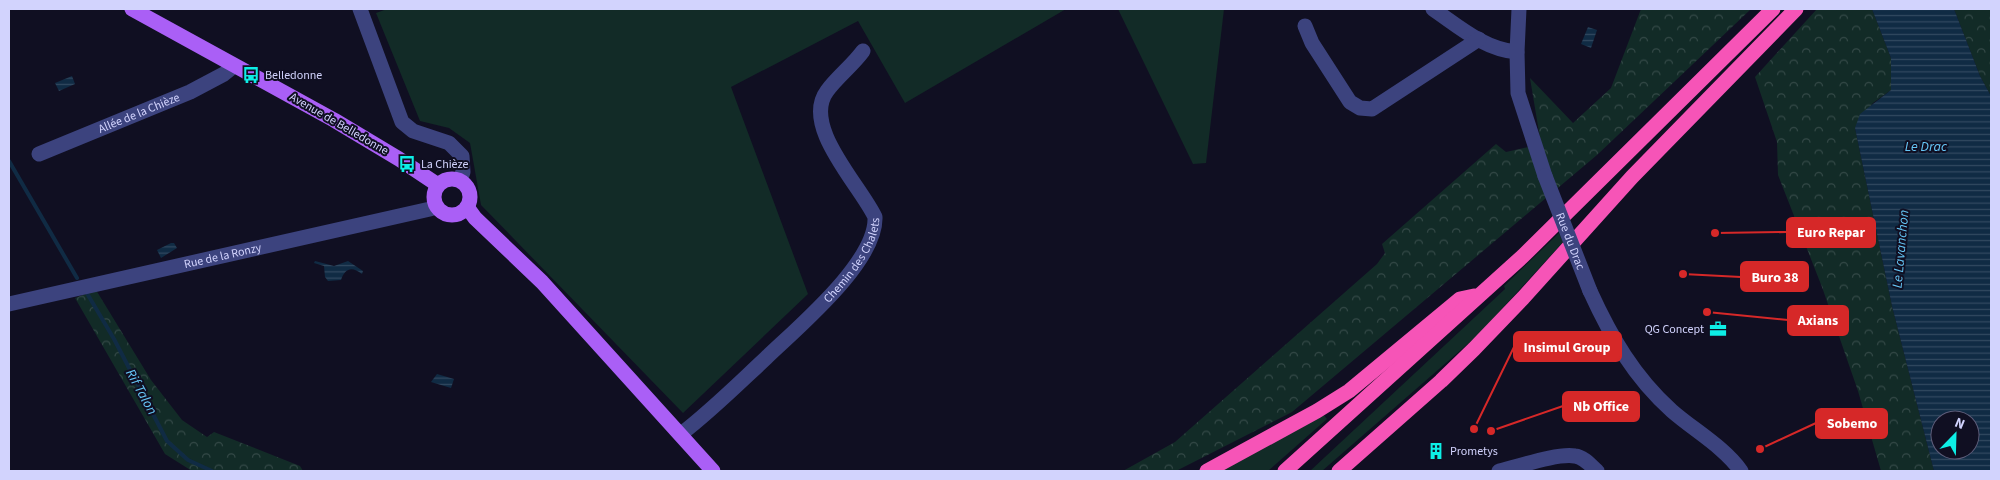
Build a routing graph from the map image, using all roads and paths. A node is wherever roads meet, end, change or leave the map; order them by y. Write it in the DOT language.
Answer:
graph roads {
  1 [pos="132,9"];
  2 [pos="360,9"];
  3 [pos="1433,9"];
  4 [pos="1519,9"];
  5 [pos="1796,9"];
  6 [pos="1768,14"];
  7 [pos="1305,26"];
  8 [pos="1479,39"];
  9 [pos="863,51"];
  10 [pos="1517,52"];
  11 [pos="234,66"];
  12 [pos="39,154"];
  13 [pos="460,180"];
  14 [pos="438,185"];
  15 [pos="436,206"];
  16 [pos="468,207"];
  17 [pos="1480,294"];
  18 [pos="9,304"];
  19 [pos="681,434"];
  20 [pos="713,471"];
  21 [pos="719,471"];
  22 [pos="1207,471"];
  23 [pos="1285,471"];
  24 [pos="1339,471"];
  25 [pos="1499,471"];
  26 [pos="1597,471"];
  27 [pos="1741,471"];
  1 -- 11 [label="main road, Avenue de Belledonne"];
  2 -- 13 [label="street"];
  3 -- 8 [label="street"];
  4 -- 10 [label="street, Rue du Drac"];
  5 -- 24 [label="highway"];
  6 -- 17 [label="highway"];
  7 -- 8 [label="street"];
  8 -- 10 [label="street"];
  9 -- 19 [label="street, Chemin des Chalets"];
  10 -- 27 [label="street, Rue du Drac, bridge"];
  11 -- 12 [label="street, Allée de la Chièze"];
  11 -- 14 [label="main road, Avenue de Belledonne"];
  13 -- 14 [label="main road"];
  13 -- 16 [label="main road"];
  14 -- 15 [label="main road"];
  15 -- 16 [label="main road"];
  15 -- 18 [label="street, Rue de la Ronzy"];
  16 -- 19 [label="main road"];
  17 -- 22 [label="highway"];
  17 -- 23 [label="highway"];
  19 -- 20 [label="main road"];
  19 -- 21 [label="main road"];
  25 -- 26 [label="street"];
}
